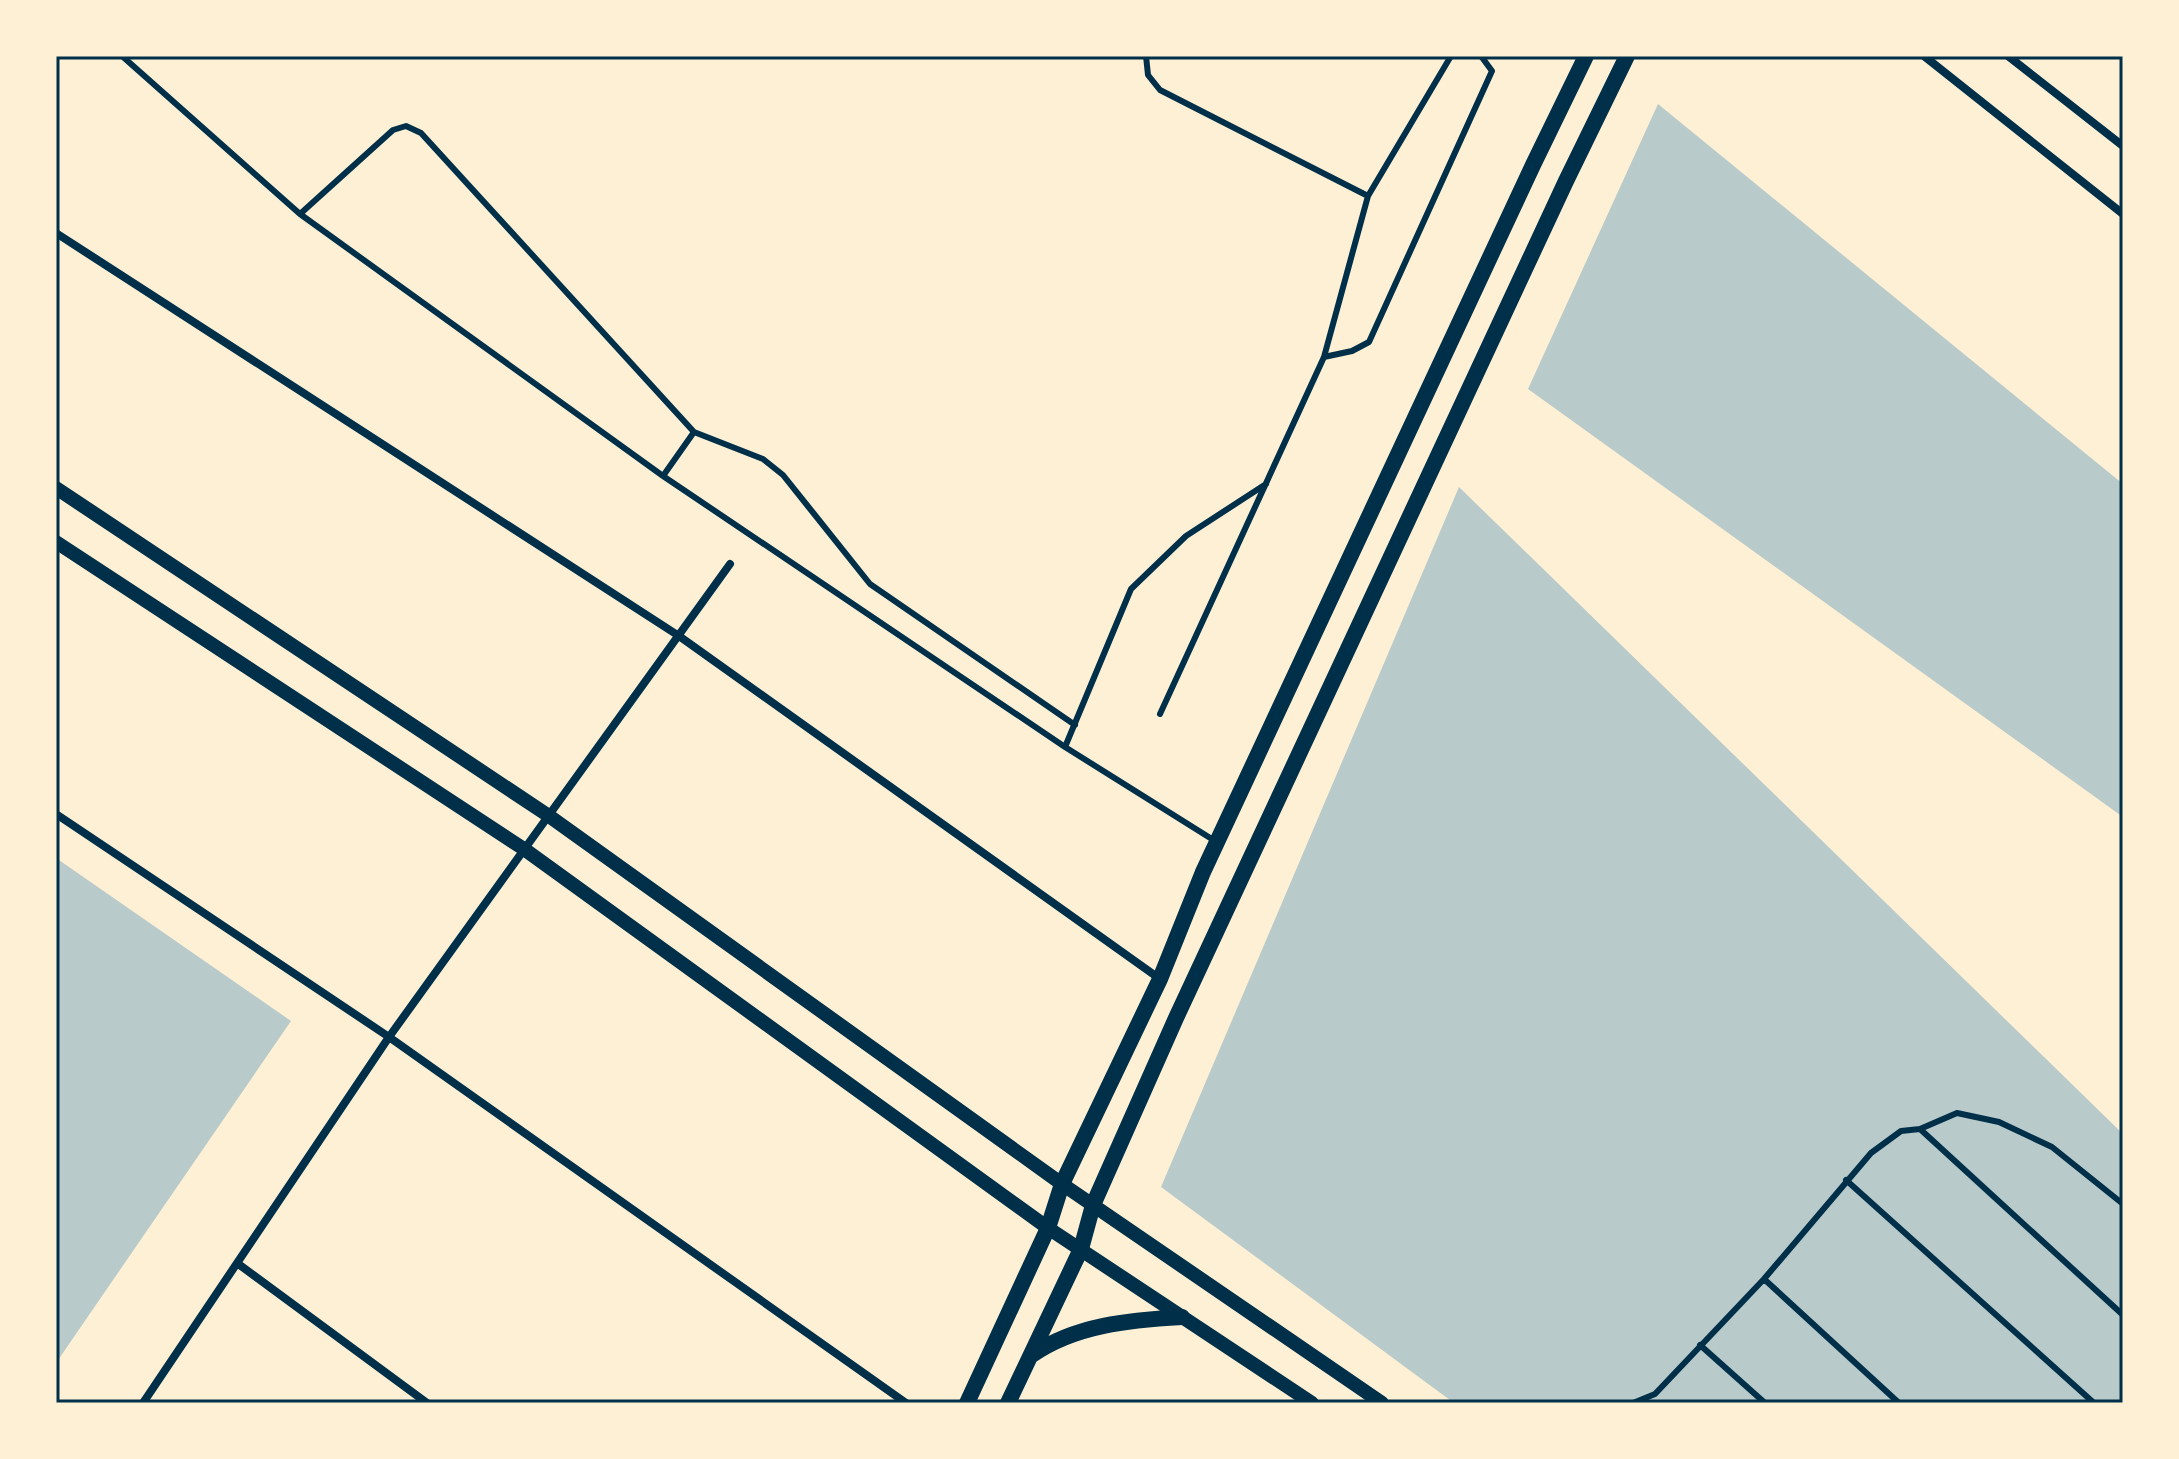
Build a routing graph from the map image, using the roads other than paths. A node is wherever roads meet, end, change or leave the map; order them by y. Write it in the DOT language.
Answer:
graph roads {
  1 [pos="122,56"];
  2 [pos="1146,56"];
  3 [pos="1451,56"];
  4 [pos="1481,56"];
  5 [pos="1586,56"];
  6 [pos="1627,56"];
  7 [pos="1924,56"];
  8 [pos="2008,56"];
  9 [pos="2123,146"];
  10 [pos="1368,196"];
  11 [pos="300,214"];
  12 [pos="2123,214"];
  13 [pos="56,233"];
  14 [pos="1324,357"];
  15 [pos="694,432"];
  16 [pos="663,476"];
  17 [pos="1266,484"];
  18 [pos="56,488"];
  19 [pos="56,542"];
  20 [pos="730,564"];
  21 [pos="679,636"];
  22 [pos="1160,714"];
  23 [pos="1075,725"];
  24 [pos="1065,747"];
  25 [pos="56,814"];
  26 [pos="549,816"];
  27 [pos="1217,842"];
  28 [pos="524,849"];
  29 [pos="1160,979"];
  30 [pos="389,1037"];
  31 [pos="1920,1129"];
  32 [pos="1846,1180"];
  33 [pos="1062,1184"];
  34 [pos="2123,1204"];
  35 [pos="1093,1205"];
  36 [pos="1048,1228"];
  37 [pos="1081,1249"];
  38 [pos="237,1263"];
  39 [pos="1764,1279"];
  40 [pos="2123,1315"];
  41 [pos="1182,1317"];
  42 [pos="1700,1345"];
  43 [pos="1031,1356"];
  44 [pos="1655,1394"];
  45 [pos="1763,1402"];
  46 [pos="143,1403"];
  47 [pos="427,1403"];
  48 [pos="906,1403"];
  49 [pos="967,1403"];
  50 [pos="1008,1403"];
  51 [pos="1312,1403"];
  52 [pos="1382,1403"];
  53 [pos="1633,1403"];
  54 [pos="1652,1403"];
  55 [pos="1899,1403"];
  56 [pos="2094,1403"];
  1 -- 11 [label="lane"];
  2 -- 10 [label="lane"];
  3 -- 10 [label="lane"];
  4 -- 14 [label="lane"];
  5 -- 27 [label="main road"];
  6 -- 35 [label="main road"];
  7 -- 12 [label="street"];
  8 -- 9 [label="street"];
  10 -- 14 [label="lane"];
  11 -- 15 [label="lane"];
  11 -- 16 [label="lane"];
  13 -- 21 [label="street"];
  14 -- 17 [label="lane"];
  15 -- 16 [label="lane"];
  15 -- 23 [label="lane"];
  16 -- 24 [label="lane"];
  17 -- 22 [label="lane"];
  17 -- 23 [label="lane"];
  18 -- 26 [label="street"];
  19 -- 28 [label="street"];
  20 -- 21 [label="street"];
  21 -- 26 [label="street"];
  21 -- 29 [label="street"];
  23 -- 24 [label="lane"];
  24 -- 27 [label="lane"];
  25 -- 30 [label="street"];
  26 -- 28 [label="street"];
  26 -- 33 [label="street"];
  27 -- 29 [label="main road"];
  28 -- 30 [label="street"];
  28 -- 36 [label="street"];
  29 -- 33 [label="main road"];
  30 -- 38 [label="street"];
  30 -- 48 [label="street"];
  31 -- 32 [label="lane"];
  31 -- 34 [label="lane"];
  31 -- 40 [label="lane"];
  32 -- 39 [label="lane"];
  32 -- 56 [label="lane"];
  33 -- 35 [label="street"];
  33 -- 36 [label="main road"];
  35 -- 37 [label="main road"];
  35 -- 52 [label="street"];
  36 -- 37 [label="street"];
  36 -- 49 [label="main road"];
  37 -- 41 [label="street"];
  37 -- 43 [label="main road"];
  38 -- 46 [label="street"];
  38 -- 47 [label="street"];
  39 -- 42 [label="lane"];
  39 -- 55 [label="lane"];
  41 -- 43 [label="main road"];
  41 -- 51 [label="street"];
  42 -- 44 [label="lane"];
  42 -- 45 [label="lane"];
  43 -- 50 [label="main road"];
  44 -- 53 [label="lane"];
  44 -- 54 [label="lane"];
}
